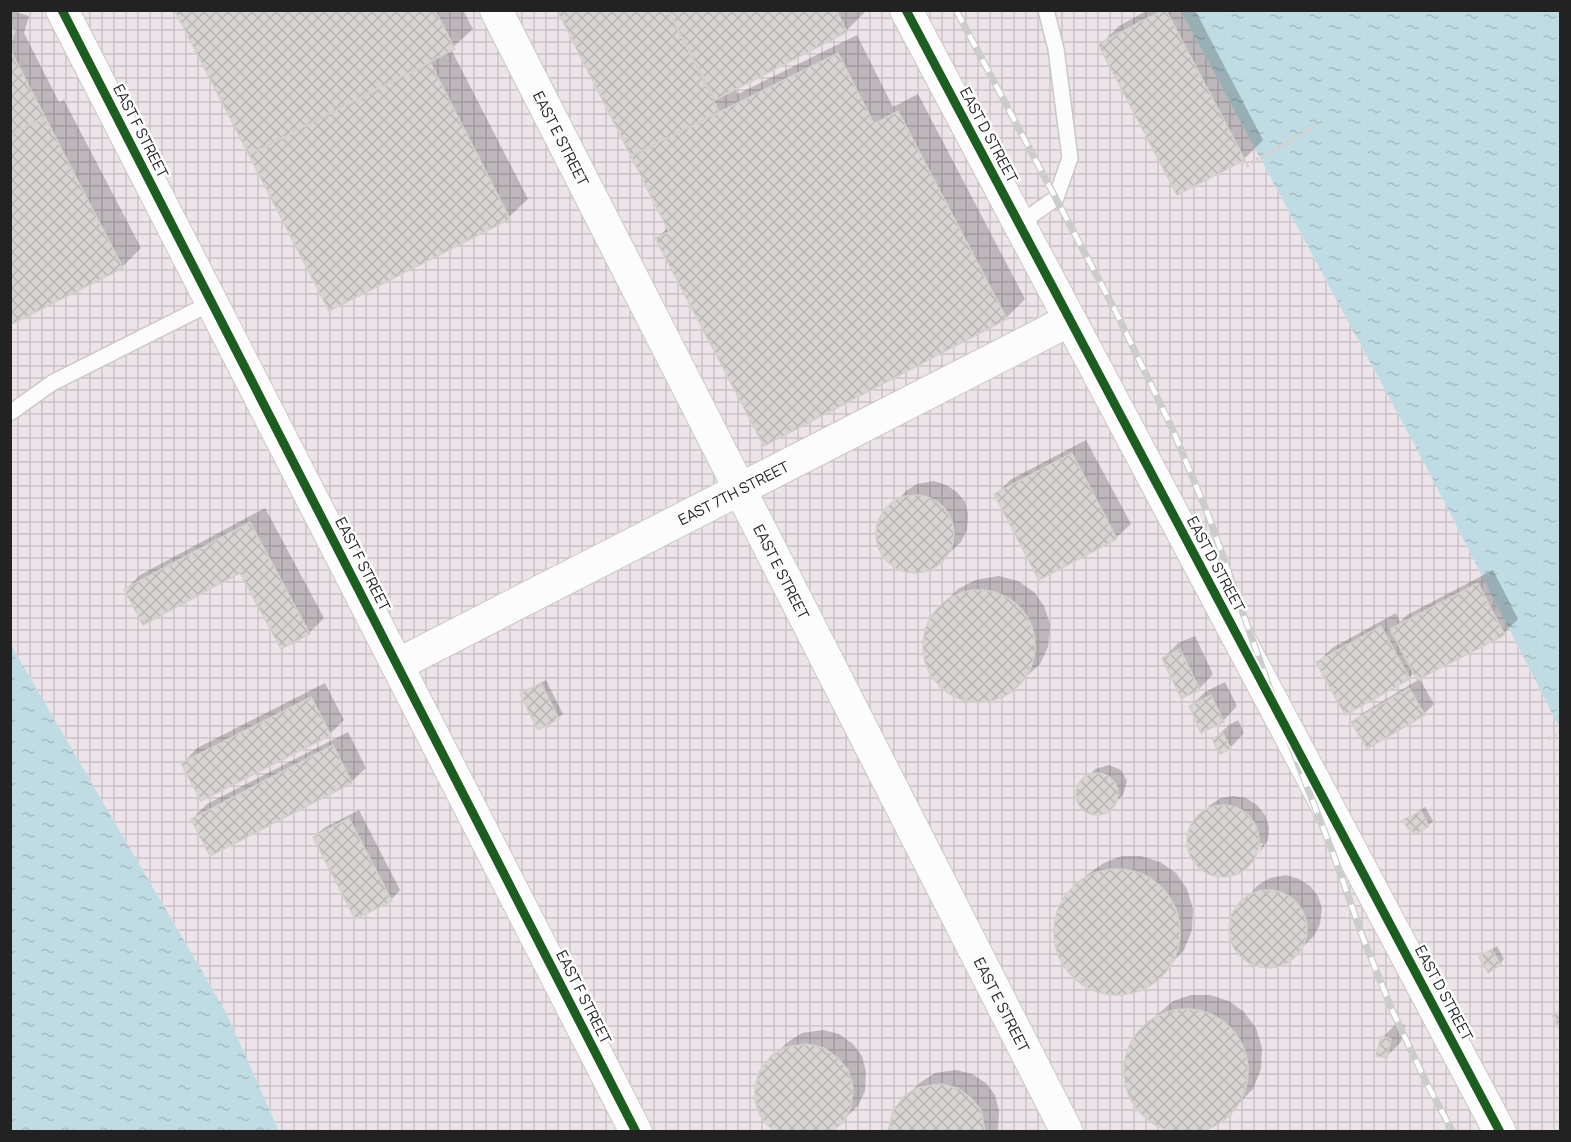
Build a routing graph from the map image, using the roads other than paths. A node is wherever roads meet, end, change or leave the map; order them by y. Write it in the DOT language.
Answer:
graph roads {
  1 [pos="62,10"];
  2 [pos="496,10"];
  3 [pos="906,10"];
  4 [pos="1046,10"];
  5 [pos="1019,224"];
  6 [pos="213,302"];
  7 [pos="1070,320"];
  8 [pos="10,413"];
  9 [pos="738,489"];
  10 [pos="397,665"];
  11 [pos="636,1131"];
  12 [pos="1067,1131"];
  13 [pos="1500,1131"];
  1 -- 6 [label="street, EAST F STREET"];
  2 -- 9 [label="street, EAST E STREET"];
  3 -- 5 [label="street, EAST D STREET"];
  4 -- 5 [label="lane"];
  5 -- 7 [label="street, EAST D STREET"];
  6 -- 8 [label="lane"];
  6 -- 10 [label="street, EAST F STREET"];
  7 -- 9 [label="street, EAST 7TH STREET"];
  7 -- 13 [label="street, EAST D STREET"];
  9 -- 10 [label="street, EAST 7TH STREET"];
  9 -- 12 [label="street, EAST E STREET"];
  10 -- 11 [label="street, EAST F STREET"];
}
